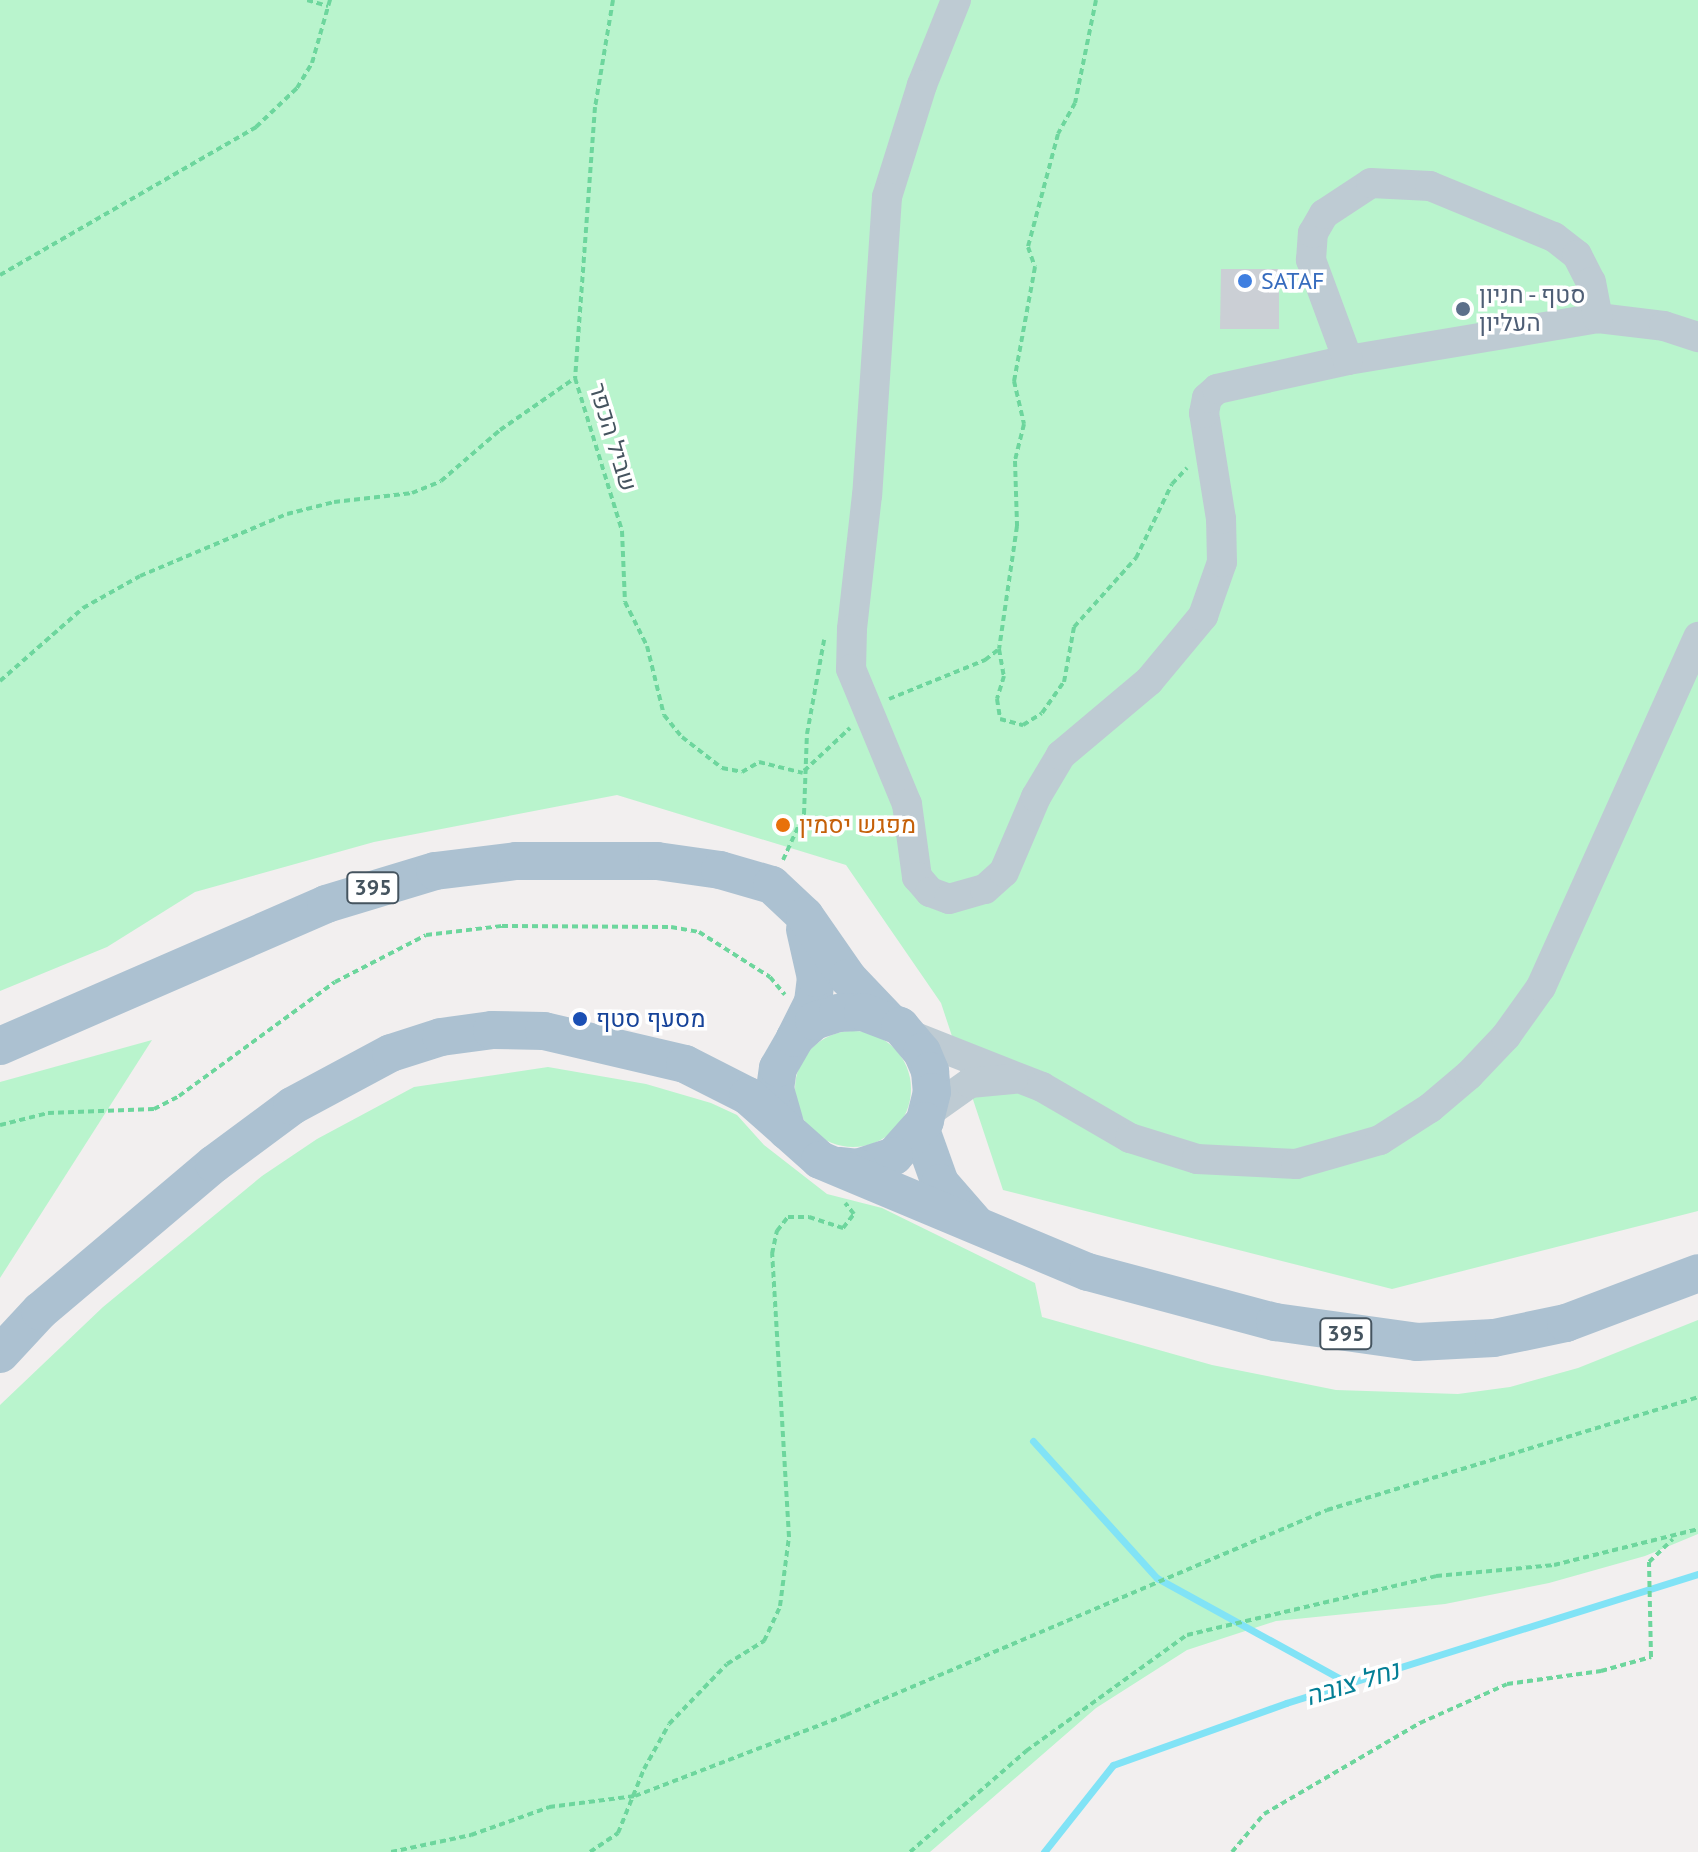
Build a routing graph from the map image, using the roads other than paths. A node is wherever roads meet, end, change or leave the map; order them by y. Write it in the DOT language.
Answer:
graph roads {
  1 [pos="956,0"];
  2 [pos="1598,318"];
  3 [pos="1698,337"];
  4 [pos="1348,360"];
  5 [pos="1698,637"];
  6 [pos="782,894"];
  7 [pos="899,1027"];
  8 [pos="791,1043"];
  9 [pos="0,1046"];
  10 [pos="685,1064"];
  11 [pos="1042,1087"];
  12 [pos="925,1121"];
  13 [pos="787,1131"];
  14 [pos="830,1163"];
  15 [pos="997,1235"];
  16 [pos="1698,1273"];
  17 [pos="0,1354"];
  1 -- 4 [label="street"];
  2 -- 3 [label="street"];
  2 -- 4 [label="street"];
  2 -- 4 [label="street"];
  5 -- 11 [label="street"];
  6 -- 7 [label="main road, 395"];
  6 -- 8 [label="main road"];
  6 -- 9 [label="main road, 395"];
  7 -- 8 [label="main road"];
  7 -- 11 [label="street"];
  7 -- 12 [label="main road, 395"];
  8 -- 10 [label="main road"];
  8 -- 13 [label="main road"];
  10 -- 13 [label="main road"];
  10 -- 17 [label="main road"];
  11 -- 12 [label="street"];
  12 -- 14 [label="main road"];
  12 -- 15 [label="main road, 395"];
  13 -- 14 [label="main road, 395"];
  14 -- 15 [label="main road, 395"];
  15 -- 16 [label="main road, 395"];
}
